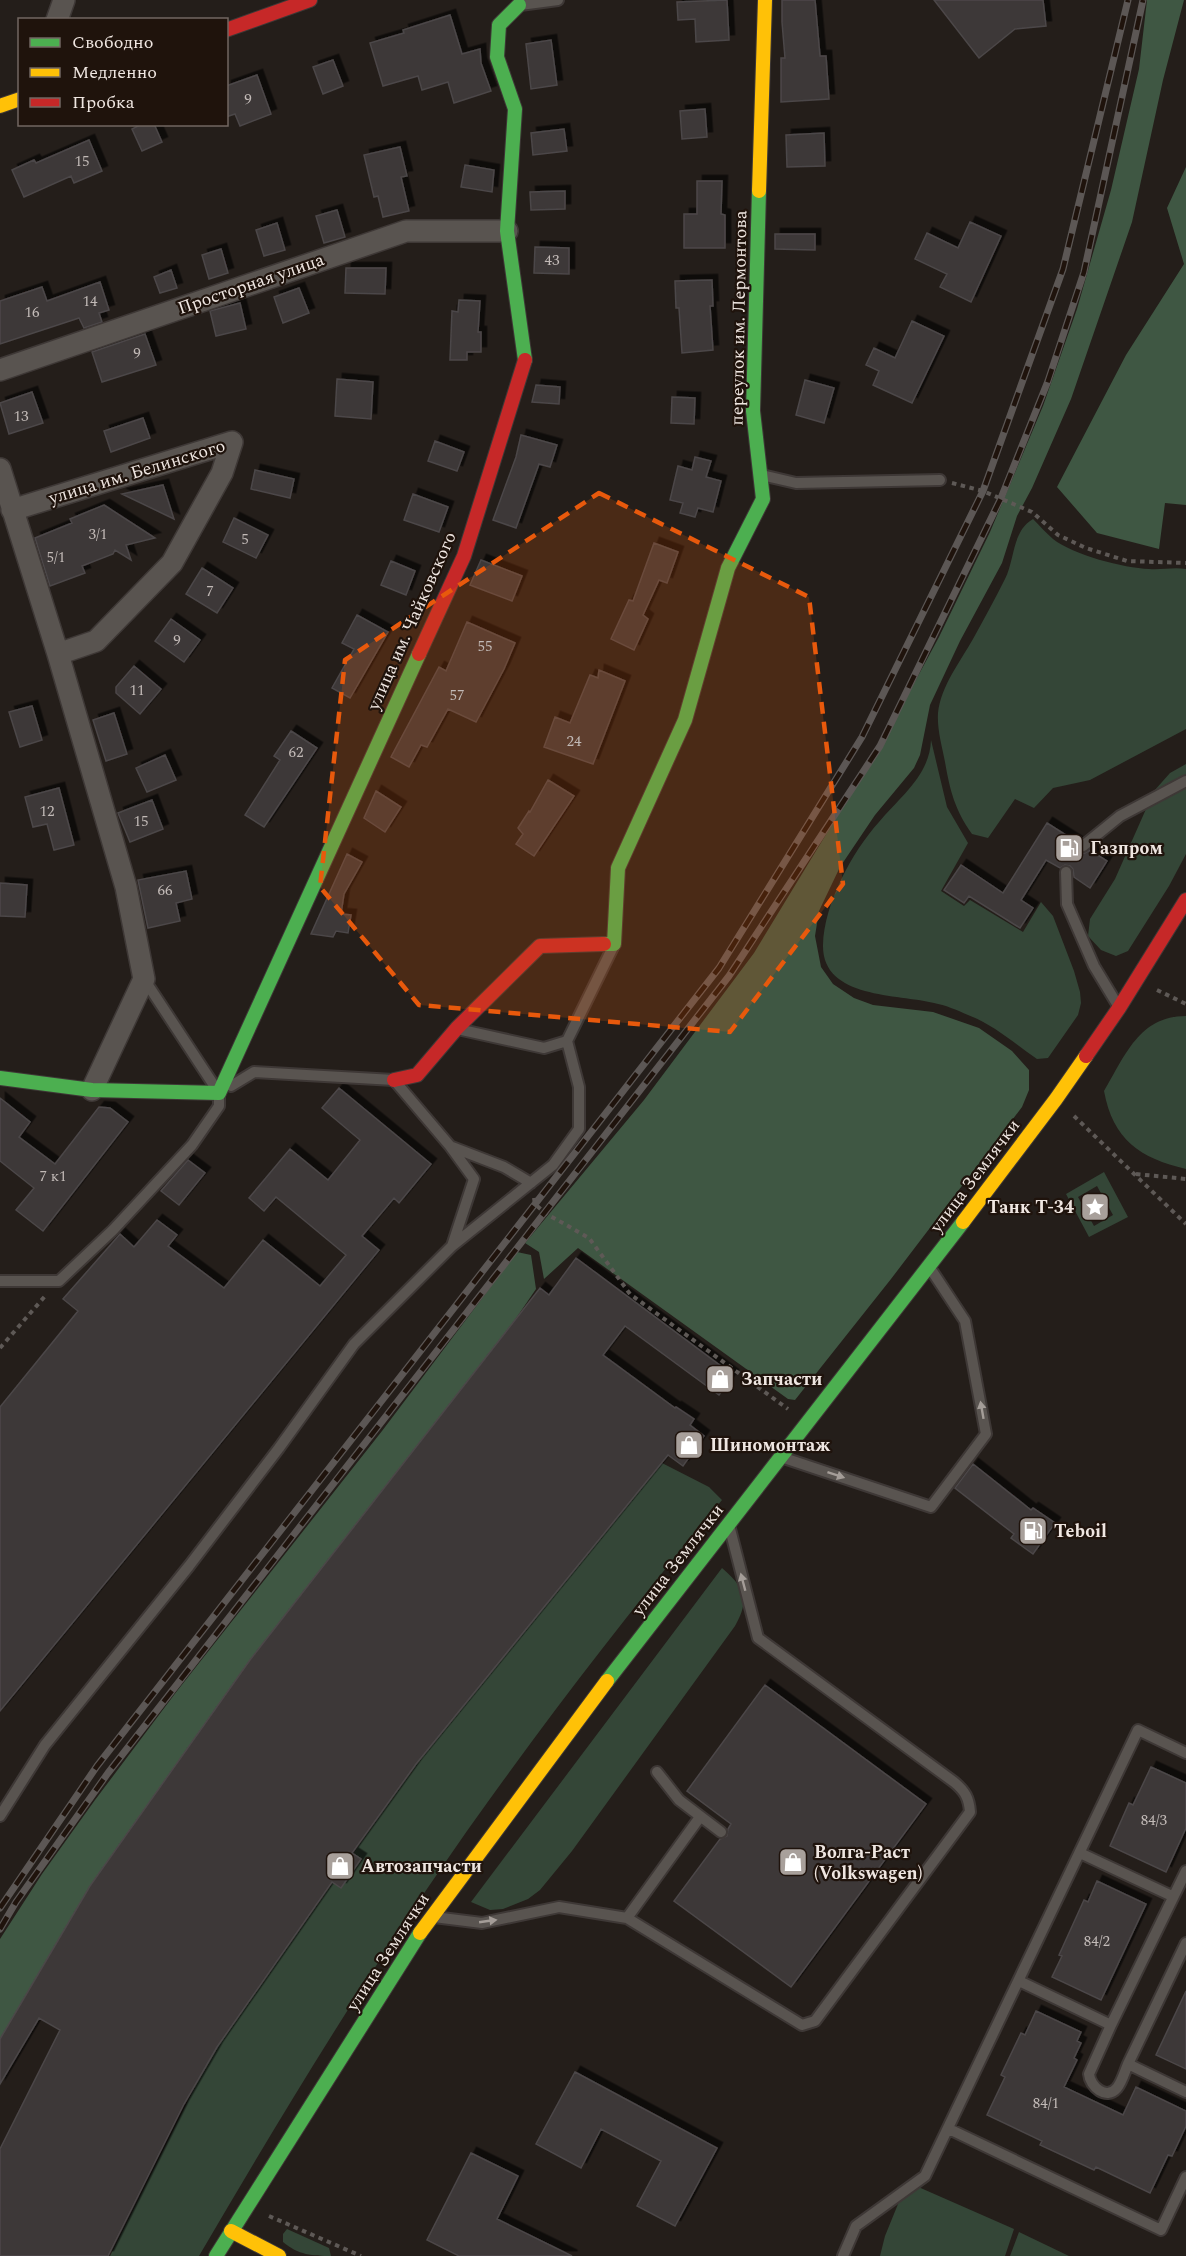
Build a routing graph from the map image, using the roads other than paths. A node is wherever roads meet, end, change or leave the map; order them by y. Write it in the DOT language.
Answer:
graph roads {
  1 [pos="64,0"];
  2 [pos="310,0"];
  3 [pos="558,0"];
  4 [pos="765,0"];
  5 [pos="519,5"];
  6 [pos="58,18"];
  7 [pos="228,29"];
  8 [pos="18,100"];
  9 [pos="0,106"];
  10 [pos="507,231"];
  11 [pos="0,370"];
  12 [pos="0,469"];
  13 [pos="761,475"];
  14 [pos="940,480"];
  15 [pos="12,510"];
  16 [pos="58,654"];
  17 [pos="1186,782"];
  18 [pos="1083,846"];
  19 [pos="1066,872"];
  20 [pos="1186,900"];
  21 [pos="614,944"];
  22 [pos="144,979"];
  23 [pos="1119,1008"];
  24 [pos="457,1028"];
  25 [pos="567,1041"];
  26 [pos="0,1078"];
  27 [pos="394,1080"];
  28 [pos="92,1090"];
  29 [pos="219,1093"];
  30 [pos="450,1146"];
  31 [pos="531,1183"];
  32 [pos="452,1246"];
  33 [pos="930,1266"];
  34 [pos="0,1281"];
  35 [pos="780,1457"];
  36 [pos="728,1524"];
  37 [pos="1186,1753"];
  38 [pos="657,1773"];
  39 [pos="0,1816"];
  40 [pos="700,1817"];
  41 [pos="721,1832"];
  42 [pos="1080,1852"];
  43 [pos="1186,1870"];
  44 [pos="1172,1896"];
  45 [pos="430,1917"];
  46 [pos="627,1918"];
  47 [pos="1186,1943"];
  48 [pos="1019,1981"];
  49 [pos="1111,2025"];
  50 [pos="1128,2064"];
  51 [pos="1186,2092"];
  52 [pos="949,2129"];
  53 [pos="1186,2177"];
  54 [pos="231,2231"];
  55 [pos="216,2256"];
  56 [pos="279,2256"];
  57 [pos="843,2256"];
  1 -- 6 [label="street"];
  2 -- 7 [label="main road"];
  3 -- 5 [label="lane"];
  4 -- 13 [label="main road, переулок им. Лермонтова"];
  5 -- 10 [label="main road, улица им. Чайковского"];
  8 -- 9 [label="main road"];
  10 -- 11 [label="street, Просторная улица"];
  10 -- 29 [label="main road, улица им. Чайковского"];
  12 -- 15 [label="street"];
  13 -- 14 [label="lane"];
  13 -- 21 [label="main road, переулок им. Лермонтова"];
  15 -- 16 [label="street"];
  15 -- 16 [label="street, улица им. Белинского"];
  16 -- 22 [label="street"];
  17 -- 18 [label="lane"];
  19 -- 23 [label="lane"];
  20 -- 23 [label="main road, улица Землячки"];
  21 -- 24 [label="main road"];
  21 -- 25 [label="lane"];
  22 -- 28 [label="street"];
  22 -- 29 [label="lane"];
  23 -- 33 [label="main road, улица Землячки"];
  24 -- 25 [label="lane"];
  24 -- 27 [label="main road"];
  25 -- 31 [label="lane"];
  26 -- 28 [label="main road"];
  27 -- 29 [label="lane"];
  27 -- 30 [label="lane"];
  28 -- 29 [label="main road"];
  29 -- 34 [label="lane"];
  30 -- 31 [label="lane"];
  30 -- 32 [label="lane"];
  31 -- 32 [label="lane"];
  32 -- 39 [label="lane"];
  33 -- 35 [label="main road, улица Землячки"];
  35 -- 33 [label="lane, one-way"];
  35 -- 36 [label="main road, улица Землячки"];
  36 -- 45 [label="main road, улица Землячки"];
  46 -- 36 [label="lane, one-way"];
  37 -- 42 [label="lane"];
  38 -- 40 [label="lane"];
  40 -- 41 [label="lane"];
  40 -- 46 [label="lane"];
  42 -- 44 [label="lane"];
  42 -- 48 [label="lane"];
  43 -- 44 [label="lane"];
  44 -- 49 [label="lane"];
  45 -- 46 [label="lane, one-way"];
  45 -- 54 [label="main road, улица Землячки"];
  47 -- 50 [label="lane"];
  48 -- 49 [label="lane"];
  48 -- 52 [label="lane"];
  49 -- 50 [label="lane"];
  50 -- 51 [label="lane"];
  52 -- 53 [label="lane"];
  52 -- 57 [label="lane"];
  54 -- 55 [label="main road, улица Землячки"];
  54 -- 56 [label="main road"];
}
